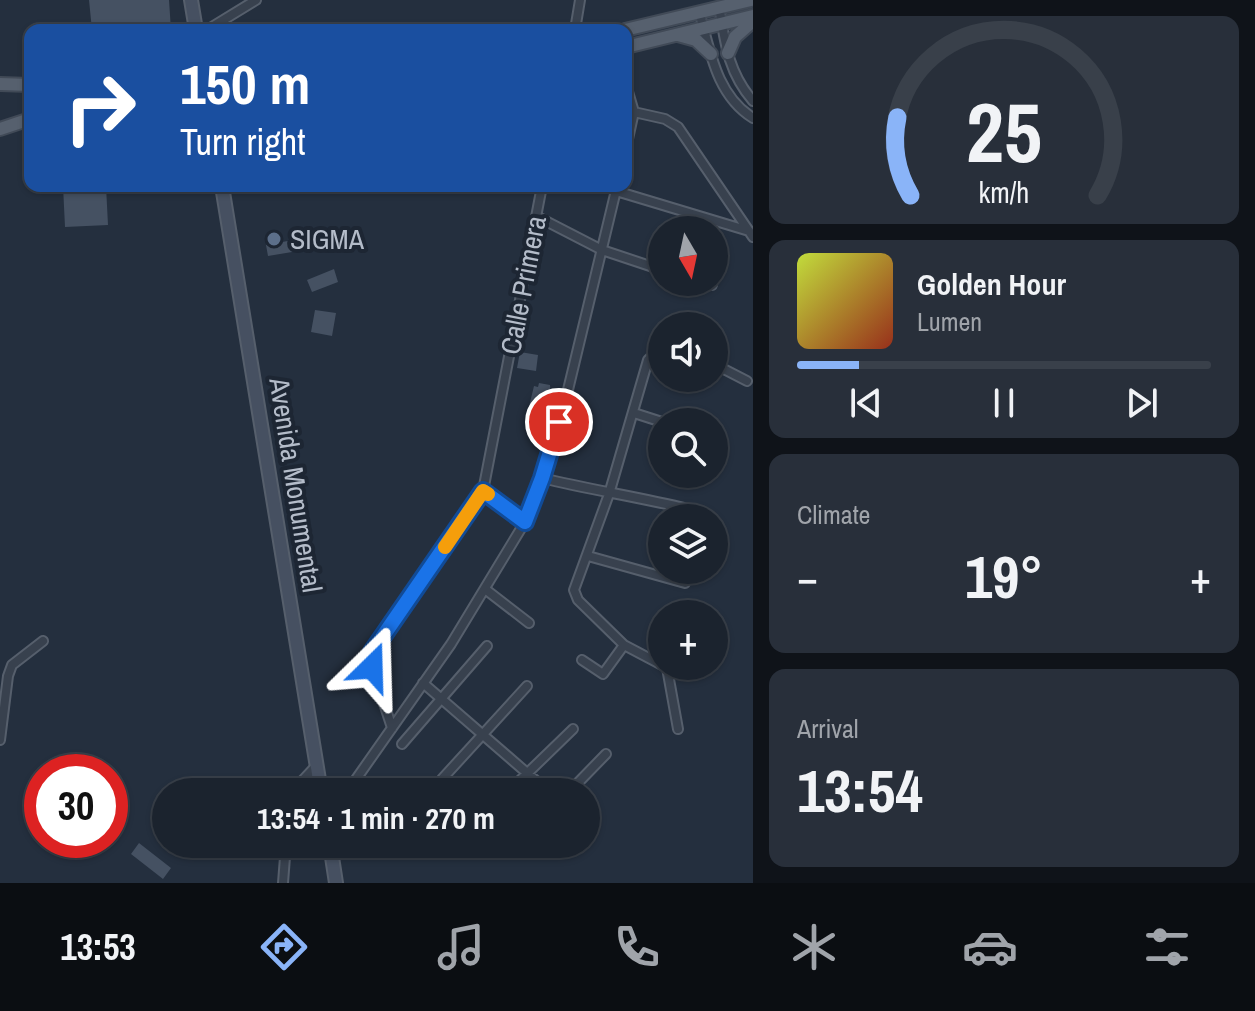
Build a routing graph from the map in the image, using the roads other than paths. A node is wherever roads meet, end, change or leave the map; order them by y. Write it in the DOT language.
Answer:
graph roads {
  1 [pos="191,0"];
  2 [pos="256,0"];
  3 [pos="580,0"];
  4 [pos="751,0"];
  5 [pos="719,6"];
  6 [pos="699,11"];
  7 [pos="753,19"];
  8 [pos="722,23"];
  9 [pos="195,24"];
  10 [pos="217,24"];
  11 [pos="576,24"];
  12 [pos="632,28"];
  13 [pos="704,28"];
  14 [pos="675,34"];
  15 [pos="632,45"];
  16 [pos="728,53"];
  17 [pos="711,54"];
  18 [pos="738,83"];
  19 [pos="0,84"];
  20 [pos="24,85"];
  21 [pos="724,91"];
  22 [pos="753,101"];
  23 [pos="632,105"];
  24 [pos="634,112"];
  25 [pos="753,118"];
  26 [pos="24,121"];
  27 [pos="632,121"];
  28 [pos="0,129"];
  29 [pos="223,192"];
  30 [pos="541,192"];
  31 [pos="616,192"];
  32 [pos="626,192"];
  33 [pos="536,216"];
  34 [pos="751,234"];
  35 [pos="602,250"];
  36 [pos="648,265"];
  37 [pos="648,360"];
  38 [pos="728,371"];
  39 [pos="747,381"];
  40 [pos="634,413"];
  41 [pos="648,418"];
  42 [pos="542,478"];
  43 [pos="483,491"];
  44 [pos="609,494"];
  45 [pos="667,504"];
  46 [pos="525,522"];
  47 [pos="588,556"];
  48 [pos="648,573"];
  49 [pos="485,589"];
  50 [pos="529,623"];
  51 [pos="43,641"];
  52 [pos="624,645"];
  53 [pos="487,646"];
  54 [pos="648,657"];
  55 [pos="582,660"];
  56 [pos="669,680"];
  57 [pos="423,683"];
  58 [pos="527,686"];
  59 [pos="442,699"];
  60 [pos="392,728"];
  61 [pos="573,729"];
  62 [pos="678,729"];
  63 [pos="482,734"];
  64 [pos="0,740"];
  65 [pos="402,744"];
  66 [pos="606,754"];
  67 [pos="317,765"];
  68 [pos="528,774"];
  69 [pos="305,778"];
  70 [pos="319,778"];
  71 [pos="357,778"];
  72 [pos="443,778"];
  73 [pos="524,778"];
  74 [pos="533,778"];
  75 [pos="583,778"];
  76 [pos="285,858"];
  77 [pos="332,858"];
  78 [pos="283,883"];
  79 [pos="336,883"];
  1 -- 9 [label="main road"];
  2 -- 10 [label="street"];
  3 -- 11 [label="street"];
  4 -- 5 [label="main road"];
  5 -- 6 [label="main road"];
  5 -- 8 [label="street"];
  6 -- 12 [label="main road"];
  6 -- 13 [label="street"];
  7 -- 8 [label="main road"];
  7 -- 16 [label="main road"];
  8 -- 13 [label="main road"];
  8 -- 16 [label="street"];
  13 -- 14 [label="main road"];
  13 -- 17 [label="street"];
  14 -- 15 [label="main road"];
  14 -- 17 [label="main road"];
  16 -- 18 [label="street"];
  17 -- 21 [label="street"];
  18 -- 21 [label="street"];
  18 -- 22 [label="street"];
  19 -- 20 [label="main road"];
  21 -- 25 [label="street"];
  23 -- 24 [label="street"];
  24 -- 27 [label="street"];
  24 -- 34 [label="street"];
  26 -- 28 [label="main road"];
  29 -- 67 [label="main road, Avenida Monumental"];
  30 -- 33 [label="street, Calle Primera"];
  31 -- 35 [label="street"];
  32 -- 34 [label="street"];
  33 -- 35 [label="street"];
  33 -- 43 [label="street, Calle Primera"];
  35 -- 36 [label="street"];
  35 -- 42 [label="street"];
  37 -- 40 [label="street"];
  38 -- 39 [label="street"];
  40 -- 41 [label="street"];
  40 -- 44 [label="street"];
  42 -- 44 [label="street"];
  42 -- 46 [label="street"];
  43 -- 46 [label="street"];
  43 -- 60 [label="street, Calle Primera"];
  44 -- 45 [label="street"];
  44 -- 47 [label="street"];
  46 -- 49 [label="street"];
  47 -- 48 [label="street"];
  47 -- 52 [label="street"];
  49 -- 50 [label="street"];
  49 -- 57 [label="street"];
  51 -- 64 [label="street"];
  52 -- 54 [label="street"];
  52 -- 55 [label="street"];
  53 -- 59 [label="street"];
  56 -- 62 [label="street"];
  57 -- 59 [label="street"];
  57 -- 60 [label="street"];
  58 -- 63 [label="street"];
  59 -- 63 [label="street"];
  59 -- 65 [label="street"];
  60 -- 71 [label="street"];
  61 -- 68 [label="street"];
  63 -- 68 [label="street"];
  63 -- 72 [label="street"];
  66 -- 75 [label="street"];
  67 -- 69 [label="street"];
  67 -- 70 [label="main road, Avenida Monumental"];
  68 -- 73 [label="street"];
  68 -- 74 [label="street"];
  76 -- 78 [label="street"];
  77 -- 79 [label="main road"];
}
